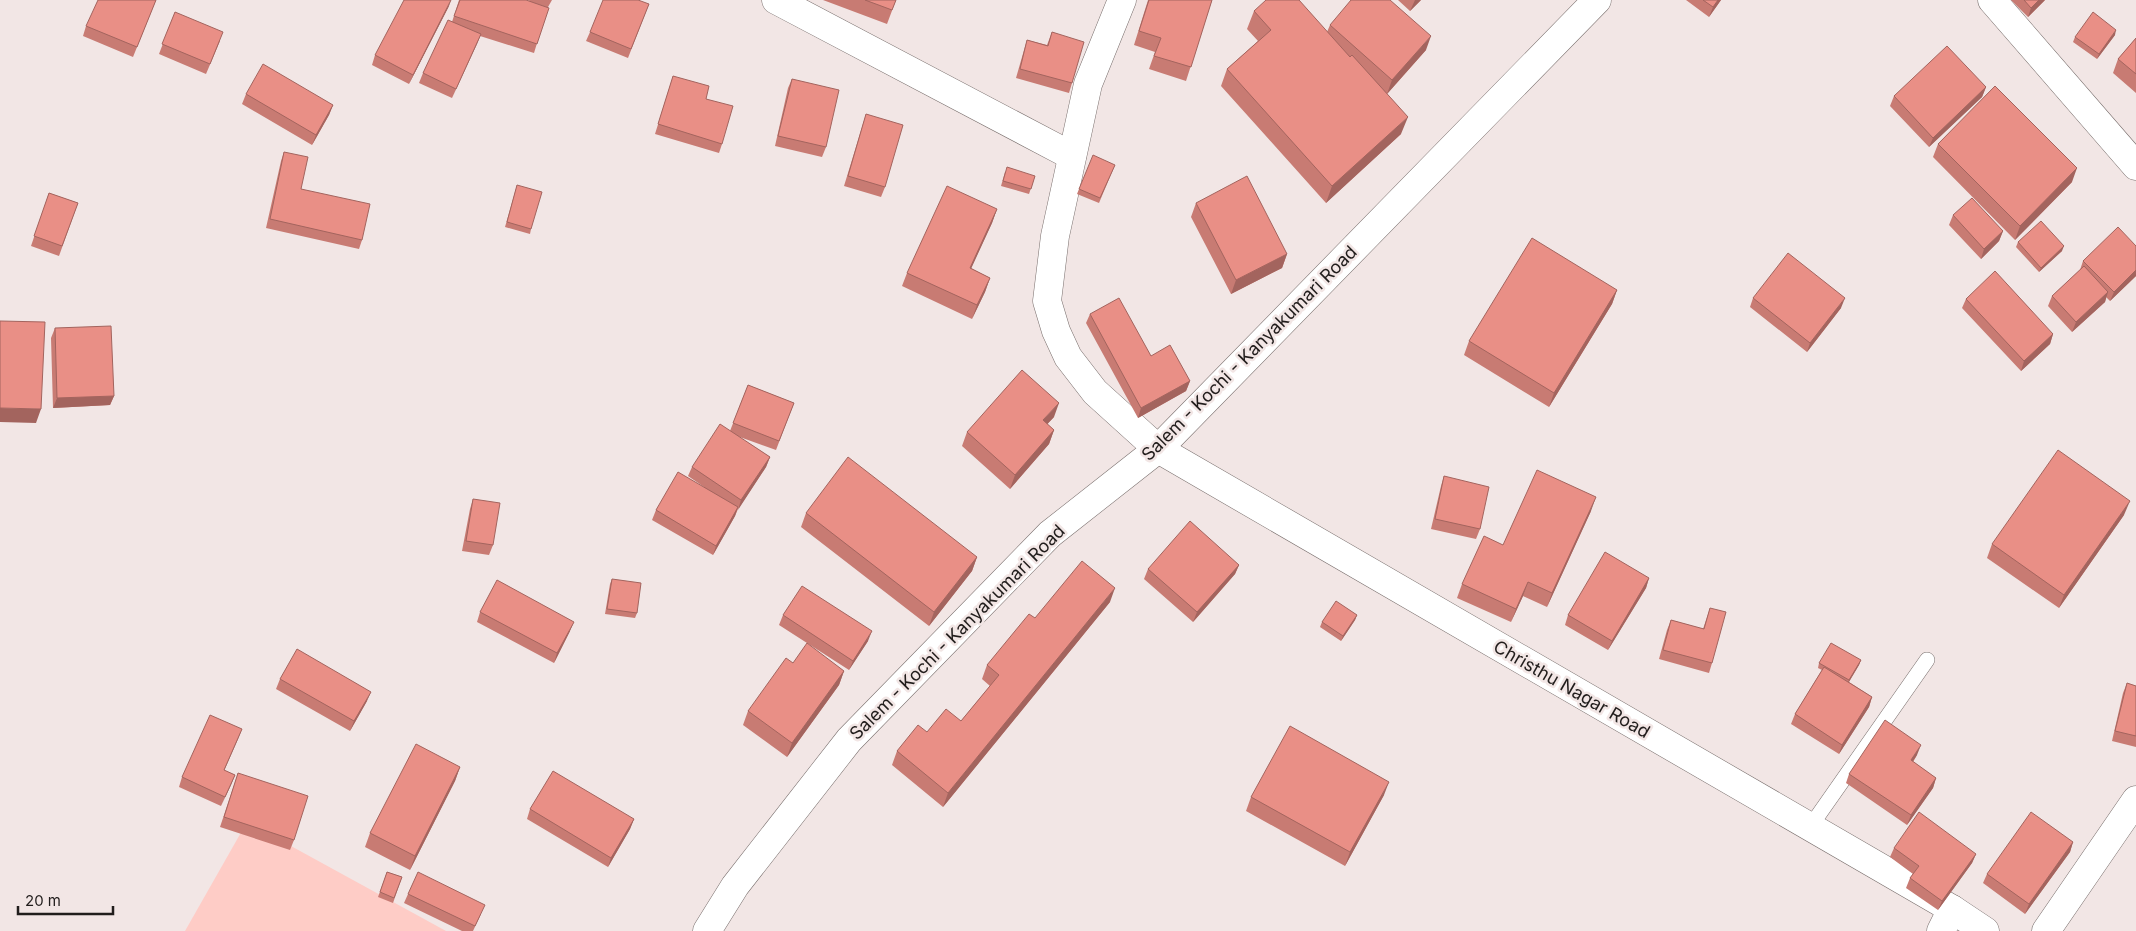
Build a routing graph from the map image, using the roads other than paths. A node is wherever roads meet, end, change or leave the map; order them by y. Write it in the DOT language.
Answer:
graph roads {
  1 [pos="778,0"];
  2 [pos="1122,0"];
  3 [pos="1597,0"];
  4 [pos="1992,0"];
  5 [pos="1072,156"];
  6 [pos="2136,166"];
  7 [pos="1158,448"];
  8 [pos="1927,660"];
  9 [pos="2136,800"];
  10 [pos="1810,827"];
  11 [pos="1947,920"];
  12 [pos="707,931"];
  13 [pos="1985,931"];
  14 [pos="2046,931"];
  1 -- 5 [label="main road"];
  2 -- 5 [label="main road, Christhu Nagar Road"];
  3 -- 7 [label="main road, Salem - Kochi - Kanyakumari Road"];
  4 -- 6 [label="main road"];
  5 -- 7 [label="main road, Christhu Nagar Road"];
  7 -- 10 [label="main road, Christhu Nagar Road"];
  7 -- 12 [label="main road, Salem - Kochi - Kanyakumari Road"];
  8 -- 10 [label="lane"];
  9 -- 14 [label="main road"];
  10 -- 11 [label="main road, Christhu Nagar Road"];
  11 -- 13 [label="main road, Christhu Nagar Road"];
}
